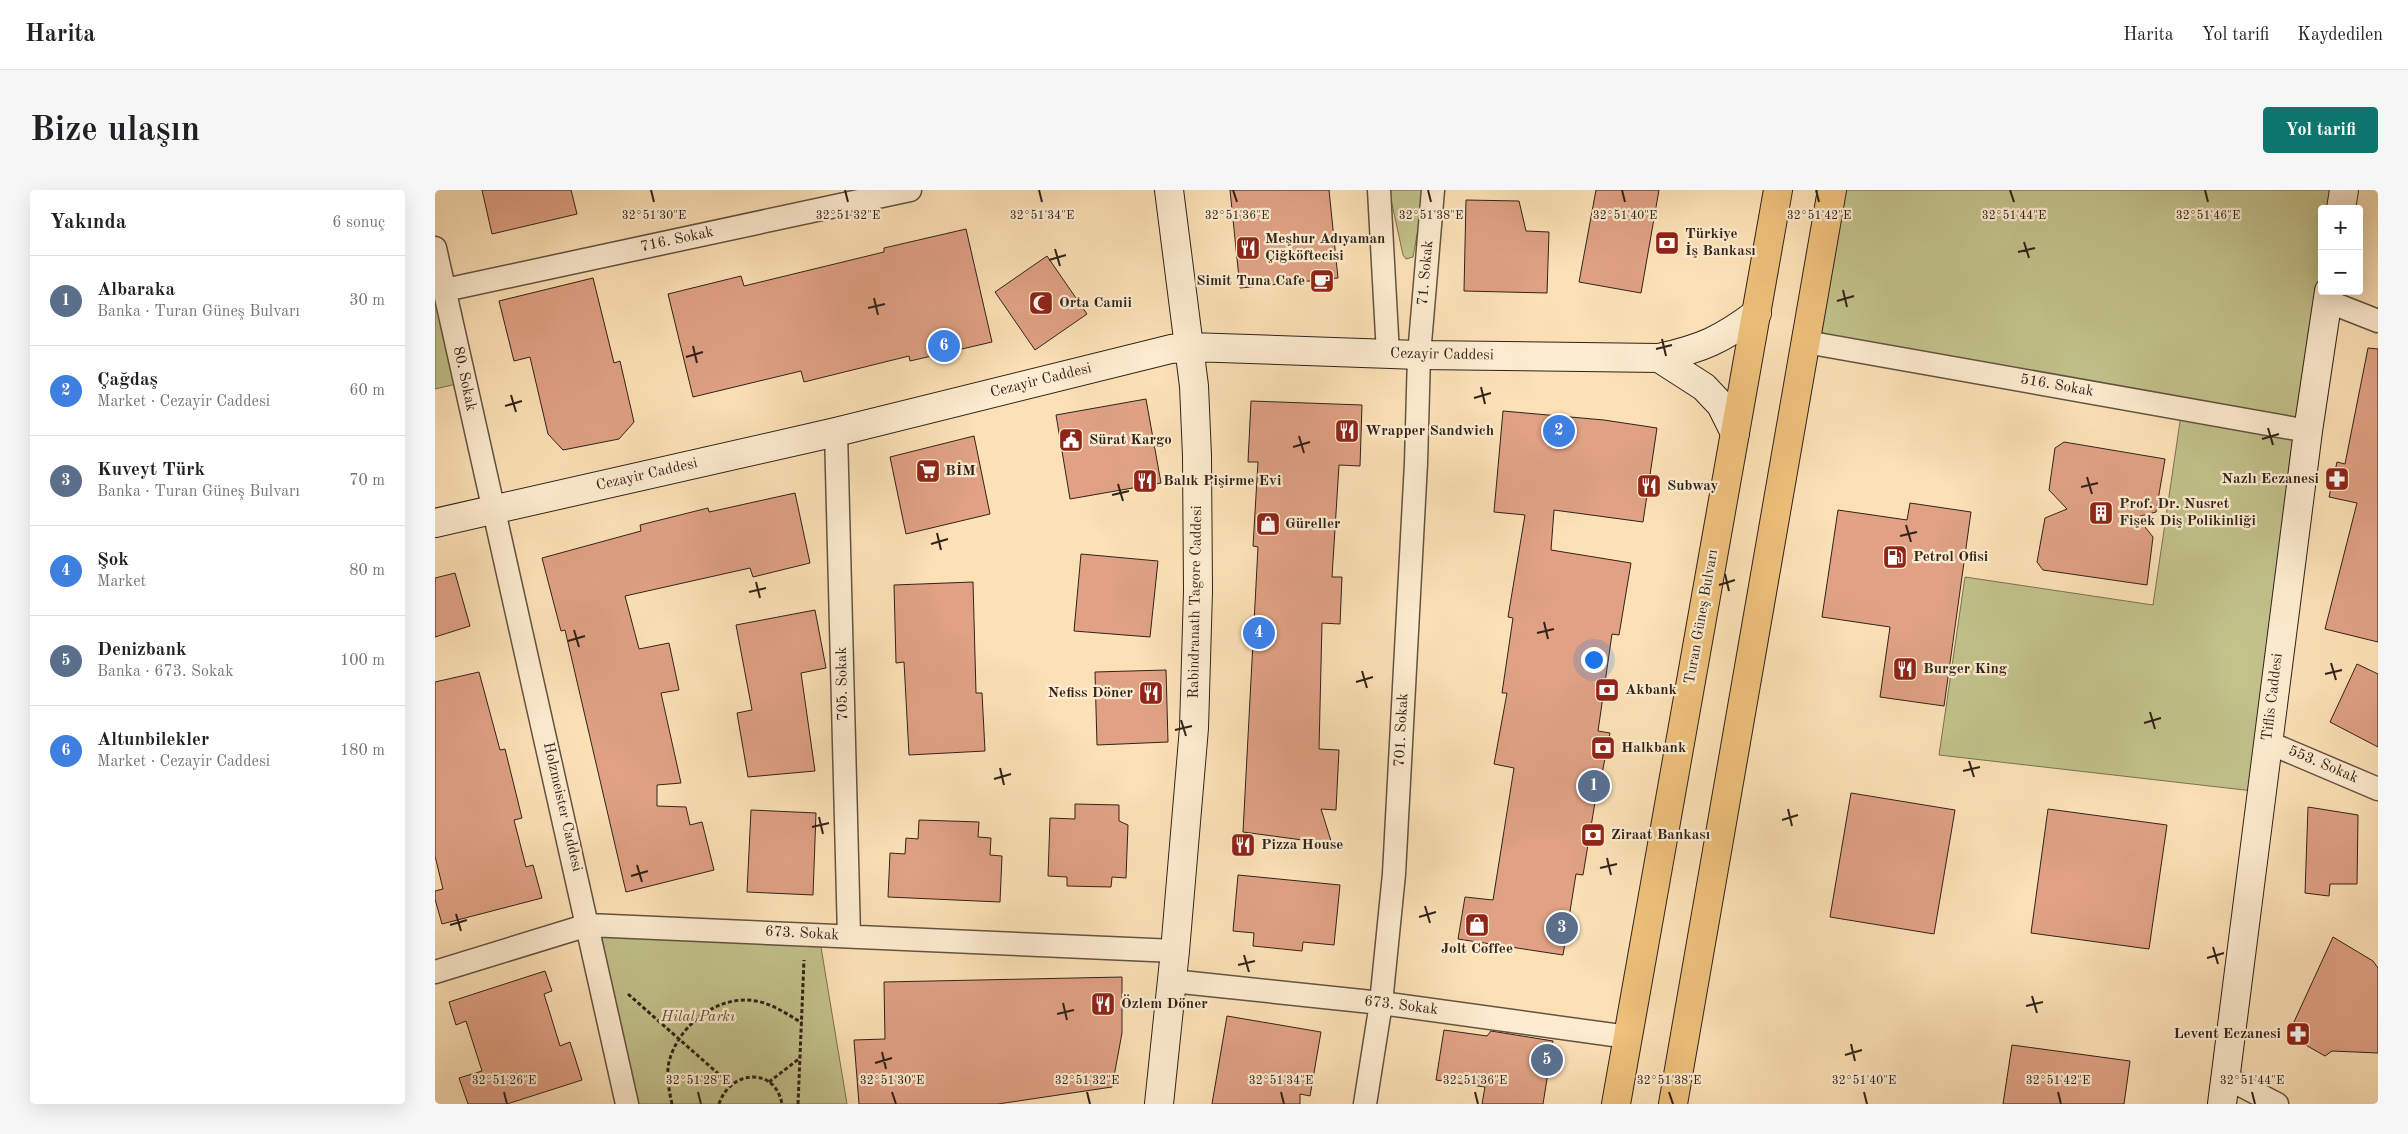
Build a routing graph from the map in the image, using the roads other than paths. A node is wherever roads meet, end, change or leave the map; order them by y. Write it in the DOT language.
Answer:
graph roads {
  1 [pos="909,190"];
  2 [pos="1169,190"];
  3 [pos="1379,190"];
  4 [pos="1433,190"];
  5 [pos="1778,190"];
  6 [pos="1832,190"];
  7 [pos="2344,190"];
  8 [pos="2342,205"];
  9 [pos="435,248"];
  10 [pos="445,290"];
  11 [pos="2328,296"];
  12 [pos="1757,313"];
  13 [pos="2378,321"];
  14 [pos="1806,342"];
  15 [pos="1190,347"];
  16 [pos="1388,354"];
  17 [pos="1419,355"];
  18 [pos="1659,358"];
  19 [pos="2308,431"];
  20 [pos="836,432"];
  21 [pos="1735,433"];
  22 [pos="493,510"];
  23 [pos="435,523"];
  24 [pos="2267,742"];
  25 [pos="2378,789"];
  26 [pos="588,925"];
  27 [pos="849,936"];
  28 [pos="1175,950"];
  29 [pos="435,972"];
  30 [pos="1172,981"];
  31 [pos="1381,1003"];
  32 [pos="1628,1038"];
  33 [pos="2225,1077"];
  34 [pos="627,1104"];
  35 [pos="1159,1104"];
  36 [pos="1365,1104"];
  37 [pos="1617,1104"];
  38 [pos="1673,1104"];
  39 [pos="2222,1104"];
  40 [pos="2277,1104"];
  1 -- 10 [label="street, 716. Sokak"];
  2 -- 15 [label="street, Rabindranath Tagore Caddesi"];
  3 -- 16 [label="street"];
  4 -- 17 [label="street, 71. Sokak"];
  5 -- 12 [label="main road, Turan Güneş Bulvarı"];
  6 -- 14 [label="main road"];
  7 -- 8 [label="street"];
  9 -- 10 [label="street, 80. Sokak"];
  10 -- 22 [label="street, 80. Sokak"];
  11 -- 13 [label="street"];
  11 -- 19 [label="street, Tiflis Caddesi"];
  12 -- 18 [label="street, Cezayir Caddesi"];
  12 -- 21 [label="main road, Turan Güneş Bulvarı"];
  14 -- 19 [label="street, 516. Sokak"];
  14 -- 38 [label="main road"];
  15 -- 16 [label="street, Cezayir Caddesi"];
  15 -- 20 [label="street, Cezayir Caddesi"];
  15 -- 28 [label="street, Rabindranath Tagore Caddesi"];
  16 -- 17 [label="street, Cezayir Caddesi"];
  17 -- 18 [label="street, Cezayir Caddesi"];
  17 -- 31 [label="street, 701. Sokak"];
  18 -- 21 [label="street"];
  19 -- 24 [label="street, Tiflis Caddesi"];
  20 -- 22 [label="street, Cezayir Caddesi"];
  20 -- 27 [label="street, 705. Sokak"];
  21 -- 32 [label="main road, Turan Güneş Bulvarı"];
  22 -- 23 [label="street, Cezayir Caddesi"];
  22 -- 26 [label="street, Holzmeister Caddesi"];
  24 -- 25 [label="street, 553. Sokak"];
  24 -- 33 [label="street, Tiflis Caddesi"];
  26 -- 27 [label="street, 673. Sokak"];
  26 -- 29 [label="street, 673. Sokak"];
  26 -- 34 [label="street, Holzmeister Caddesi"];
  27 -- 28 [label="street, 673. Sokak"];
  28 -- 30 [label="street, Rabindranath Tagore Caddesi"];
  30 -- 31 [label="street, 673. Sokak"];
  30 -- 35 [label="street, Rabindranath Tagore Caddesi"];
  31 -- 32 [label="street, 673. Sokak"];
  31 -- 36 [label="street, 701. Sokak"];
  32 -- 37 [label="main road, Turan Güneş Bulvarı"];
  33 -- 39 [label="street, Tiflis Caddesi"];
  33 -- 40 [label="street"];
}
